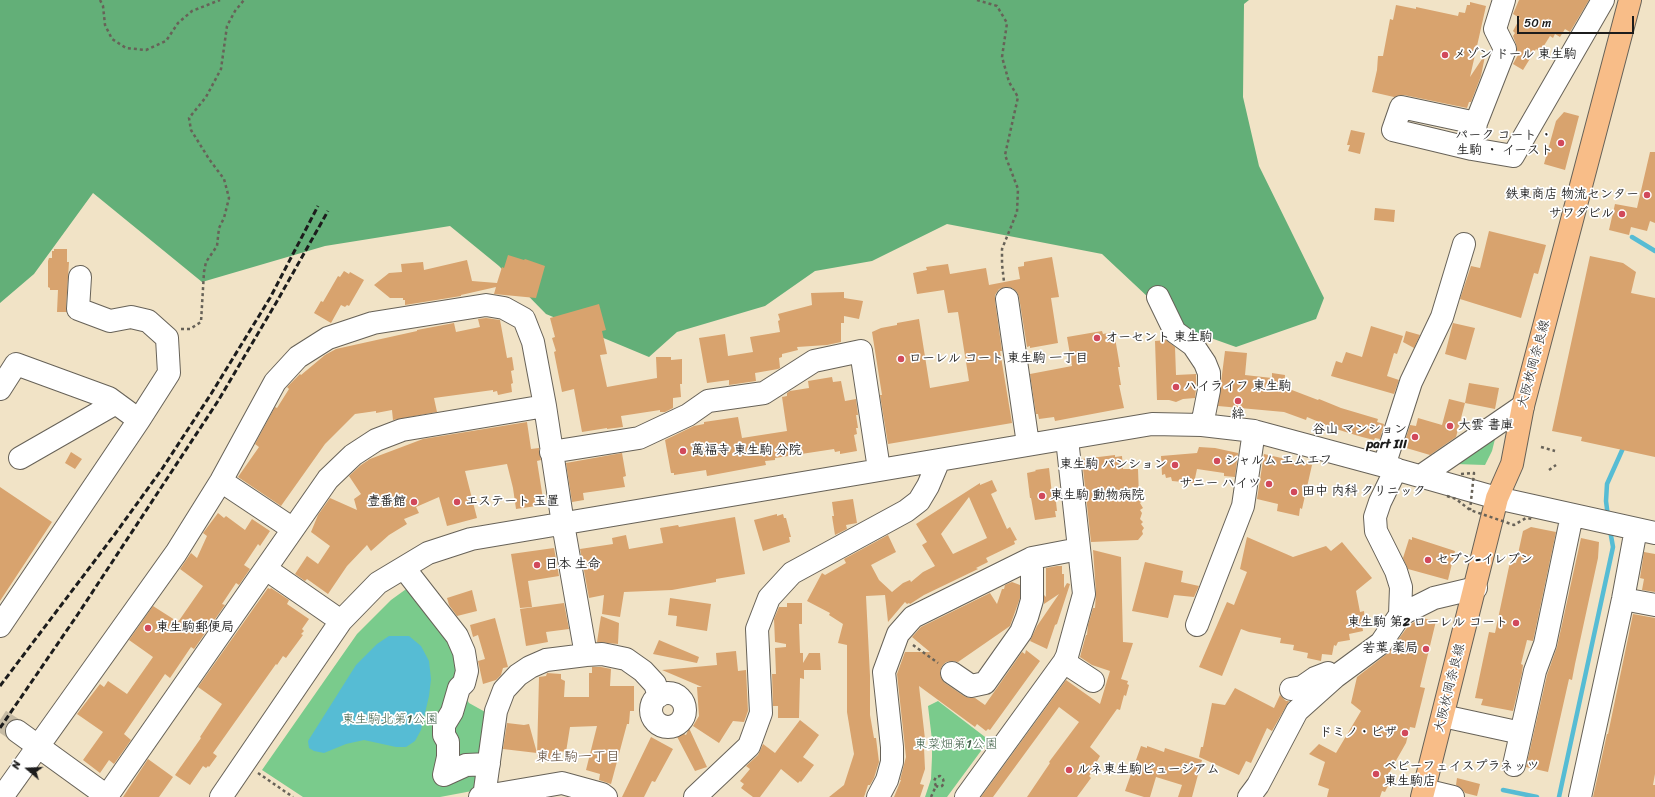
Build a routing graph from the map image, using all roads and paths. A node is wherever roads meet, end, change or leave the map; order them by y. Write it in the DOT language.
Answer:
graph roads {
  1 [pos="100,0"];
  2 [pos="220,0"];
  3 [pos="244,0"];
  4 [pos="977,0"];
  5 [pos="1504,0"];
  6 [pos="1603,0"];
  7 [pos="1630,0"];
  8 [pos="1476,123"];
  9 [pos="1472,149"];
  10 [pos="1464,244"];
  11 [pos="80,277"];
  12 [pos="1158,297"];
  13 [pos="1006,299"];
  14 [pos="166,337"];
  15 [pos="0,389"];
  16 [pos="116,403"];
  17 [pos="545,406"];
  18 [pos="1523,406"];
  19 [pos="139,420"];
  20 [pos="1202,425"];
  21 [pos="1254,431"];
  22 [pos="1067,439"];
  23 [pos="1028,444"];
  24 [pos="1540,447"];
  25 [pos="1555,451"];
  26 [pos="551,452"];
  27 [pos="20,458"];
  28 [pos="940,460"];
  29 [pos="1556,465"];
  30 [pos="1390,468"];
  31 [pos="879,469"];
  32 [pos="1549,470"];
  33 [pos="1461,474"];
  34 [pos="1421,476"];
  35 [pos="221,482"];
  36 [pos="1448,496"];
  37 [pos="1497,498"];
  38 [pos="1470,510"];
  39 [pos="1572,515"];
  40 [pos="1532,519"];
  41 [pos="563,524"];
  42 [pos="293,529"];
  43 [pos="1645,531"];
  44 [pos="1079,549"];
  45 [pos="1032,558"];
  46 [pos="404,568"];
  47 [pos="266,569"];
  48 [pos="1476,588"];
  49 [pos="1622,599"];
  50 [pos="1655,606"];
  51 [pos="1400,615"];
  52 [pos="341,621"];
  53 [pos="1197,625"];
  54 [pos="0,626"];
  55 [pos="898,634"];
  56 [pos="586,654"];
  57 [pos="1064,662"];
  58 [pos="952,673"];
  59 [pos="1335,677"];
  60 [pos="1093,681"];
  61 [pos="1291,689"];
  62 [pos="659,696"];
  63 [pos="1443,716"];
  64 [pos="17,731"];
  65 [pos="1521,733"];
  66 [pos="38,746"];
  67 [pos="244,764"];
  68 [pos="489,764"];
  69 [pos="1514,765"];
  70 [pos="936,786"];
  71 [pos="1423,794"];
  72 [pos="108,796"];
  73 [pos="2,797"];
  74 [pos="221,797"];
  75 [pos="293,797"];
  76 [pos="483,797"];
  77 [pos="606,797"];
  78 [pos="695,797"];
  79 [pos="878,797"];
  80 [pos="931,797"];
  81 [pos="966,797"];
  82 [pos="1249,797"];
  83 [pos="1453,797"];
  84 [pos="1580,797"];
  1 -- 2 [label="path"];
  3 -- 14 [label="path"];
  4 -- 13 [label="path"];
  5 -- 8 [label="street"];
  6 -- 9 [label="street"];
  7 -- 18 [label="main road, 大阪枚岡奈良線"];
  8 -- 9 [label="street"];
  8 -- 9 [label="street"];
  10 -- 30 [label="street"];
  11 -- 14 [label="street"];
  12 -- 20 [label="street"];
  13 -- 23 [label="street"];
  14 -- 19 [label="street"];
  15 -- 16 [label="street"];
  16 -- 19 [label="street"];
  16 -- 27 [label="street"];
  17 -- 26 [label="street"];
  17 -- 35 [label="street"];
  17 -- 42 [label="street"];
  18 -- 34 [label="street"];
  18 -- 37 [label="main road, 大阪枚岡奈良線"];
  19 -- 54 [label="street"];
  20 -- 21 [label="street"];
  20 -- 22 [label="street"];
  21 -- 30 [label="street"];
  21 -- 53 [label="street"];
  22 -- 23 [label="street"];
  22 -- 44 [label="street"];
  23 -- 28 [label="street"];
  24 -- 25 [label="path"];
  26 -- 31 [label="street"];
  26 -- 41 [label="street"];
  28 -- 31 [label="street"];
  28 -- 78 [label="street"];
  29 -- 32 [label="path"];
  30 -- 34 [label="street"];
  30 -- 51 [label="street"];
  31 -- 41 [label="street"];
  33 -- 38 [label="path, bridge"];
  34 -- 37 [label="street"];
  35 -- 42 [label="street"];
  35 -- 66 [label="street"];
  36 -- 38 [label="path, bridge"];
  37 -- 39 [label="street"];
  37 -- 48 [label="main road, 大阪枚岡奈良線"];
  38 -- 40 [label="path, bridge"];
  39 -- 43 [label="street"];
  39 -- 65 [label="street"];
  41 -- 46 [label="street"];
  41 -- 56 [label="street"];
  42 -- 47 [label="street"];
  43 -- 49 [label="street"];
  44 -- 45 [label="street"];
  44 -- 57 [label="street"];
  45 -- 55 [label="street"];
  45 -- 58 [label="street"];
  46 -- 52 [label="street"];
  46 -- 68 [label="street"];
  47 -- 52 [label="street"];
  47 -- 72 [label="street"];
  48 -- 51 [label="street"];
  48 -- 63 [label="main road, 大阪枚岡奈良線"];
  49 -- 50 [label="street"];
  49 -- 84 [label="street"];
  51 -- 59 [label="street"];
  52 -- 67 [label="street"];
  55 -- 58 [label="path"];
  55 -- 79 [label="street"];
  56 -- 62 [label="street"];
  56 -- 68 [label="street"];
  57 -- 60 [label="street"];
  57 -- 81 [label="street"];
  59 -- 61 [label="street"];
  59 -- 82 [label="street"];
  63 -- 65 [label="street"];
  63 -- 71 [label="main road, 大阪枚岡奈良線"];
  64 -- 66 [label="street"];
  65 -- 69 [label="street"];
  66 -- 72 [label="street"];
  66 -- 73 [label="street"];
  67 -- 74 [label="street"];
  67 -- 75 [label="path"];
  68 -- 76 [label="street"];
  70 -- 70 [label="path"];
  70 -- 80 [label="path"];
  71 -- 83 [label="street"];
  76 -- 77 [label="street"];
}
